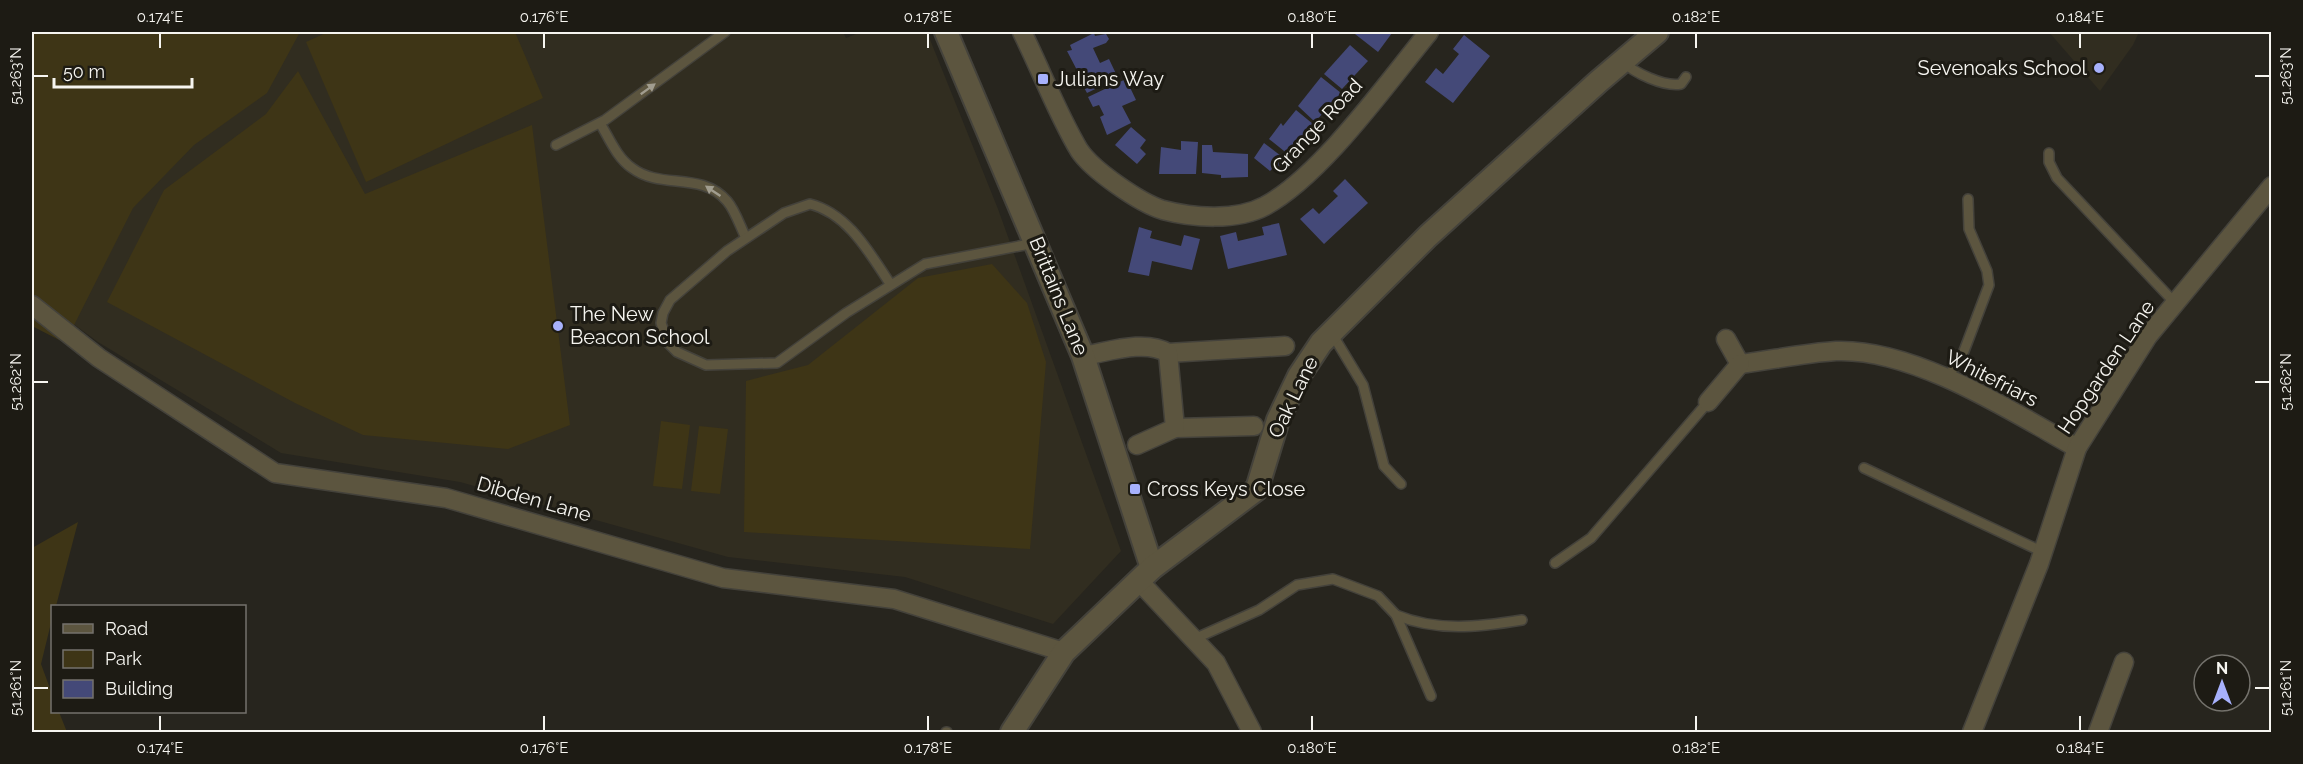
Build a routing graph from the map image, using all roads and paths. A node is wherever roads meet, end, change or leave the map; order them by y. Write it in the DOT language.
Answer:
graph roads {
  1 [pos="725,32"];
  2 [pos="946,32"];
  3 [pos="1022,32"];
  4 [pos="1429,32"];
  5 [pos="1658,32"];
  6 [pos="1622,61"];
  7 [pos="1686,77"];
  8 [pos="600,123"];
  9 [pos="556,145"];
  10 [pos="2049,153"];
  11 [pos="2271,186"];
  12 [pos="1968,199"];
  13 [pos="746,238"];
  14 [pos="1038,242"];
  15 [pos="891,285"];
  16 [pos="2175,303"];
  17 [pos="32,305"];
  18 [pos="1331,332"];
  19 [pos="1726,339"];
  20 [pos="1285,346"];
  21 [pos="1168,353"];
  22 [pos="1083,356"];
  23 [pos="1740,364"];
  24 [pos="1948,377"];
  25 [pos="1708,402"];
  26 [pos="1254,426"];
  27 [pos="1175,428"];
  28 [pos="1137,445"];
  29 [pos="2077,448"];
  30 [pos="1864,468"];
  31 [pos="1401,484"];
  32 [pos="2043,552"];
  33 [pos="1555,563"];
  34 [pos="1145,574"];
  35 [pos="1396,615"];
  36 [pos="1522,620"];
  37 [pos="1194,639"];
  38 [pos="1064,652"];
  39 [pos="2124,662"];
  40 [pos="1431,696"];
  41 [pos="1012,732"];
  42 [pos="1252,732"];
  43 [pos="1971,732"];
  44 [pos="2098,732"];
  8 -- 1 [label="lane, one-way"];
  2 -- 14 [label="street, Brittains Lane"];
  3 -- 4 [label="street, Grange Road"];
  5 -- 6 [label="street, Oak Lane"];
  6 -- 7 [label="lane"];
  6 -- 18 [label="street, Oak Lane"];
  8 -- 9 [label="lane"];
  13 -- 8 [label="lane, one-way"];
  10 -- 16 [label="lane"];
  11 -- 16 [label="street, Hopgarden Lane"];
  12 -- 24 [label="lane"];
  13 -- 15 [label="lane"];
  13 -- 15 [label="lane"];
  14 -- 15 [label="lane"];
  14 -- 22 [label="street, Brittains Lane"];
  16 -- 29 [label="street, Hopgarden Lane"];
  17 -- 38 [label="street, Dibden Lane"];
  18 -- 31 [label="lane"];
  18 -- 34 [label="street, Oak Lane"];
  19 -- 23 [label="street"];
  20 -- 21 [label="street"];
  21 -- 22 [label="street"];
  21 -- 27 [label="street"];
  22 -- 34 [label="street, Brittains Lane"];
  23 -- 24 [label="street, Whitefriars"];
  23 -- 25 [label="street"];
  24 -- 29 [label="street, Whitefriars"];
  25 -- 33 [label="lane"];
  26 -- 27 [label="street"];
  27 -- 28 [label="street"];
  29 -- 32 [label="street, Hopgarden Lane"];
  30 -- 32 [label="lane"];
  32 -- 43 [label="street, Hopgarden Lane"];
  34 -- 37 [label="street"];
  34 -- 38 [label="street, Oak Lane"];
  35 -- 36 [label="lane"];
  35 -- 37 [label="lane"];
  35 -- 40 [label="lane"];
  37 -- 42 [label="street"];
  38 -- 41 [label="street, Oak Lane"];
  39 -- 44 [label="street"];
}
